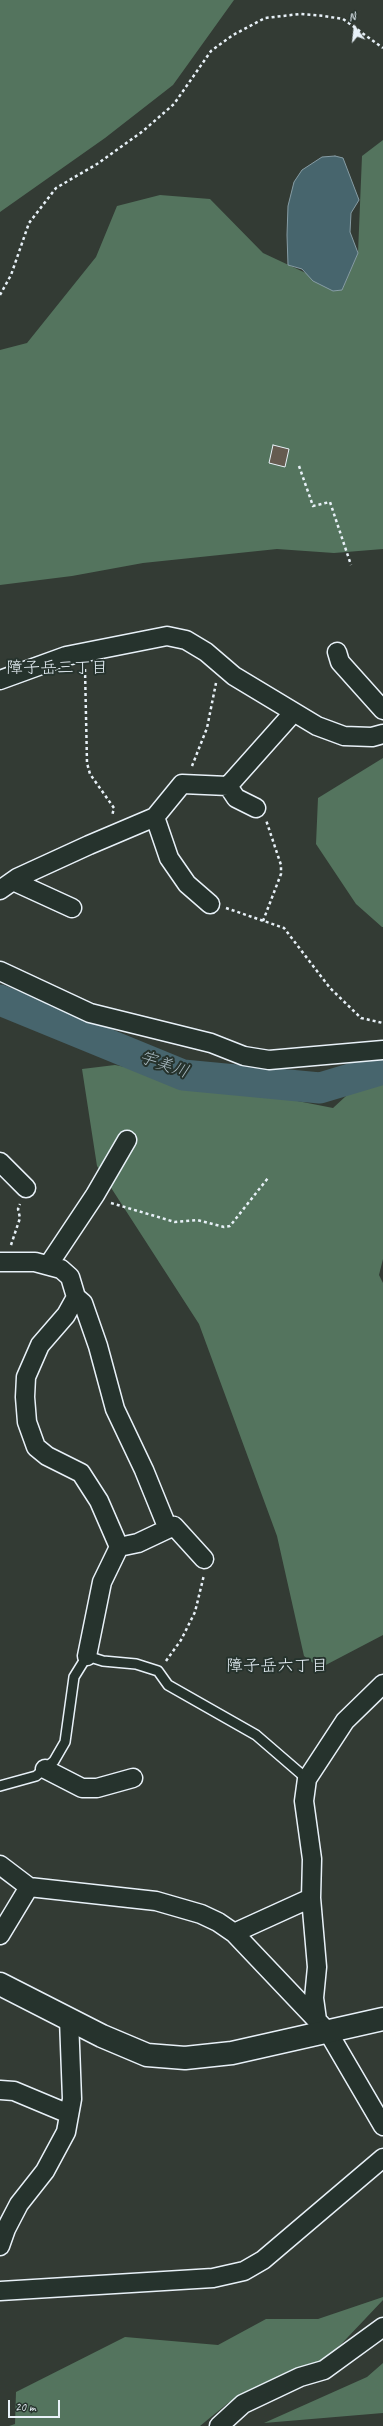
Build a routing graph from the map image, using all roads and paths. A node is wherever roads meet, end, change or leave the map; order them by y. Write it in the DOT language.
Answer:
graph roads {
  1 [pos="383,48"];
  2 [pos="0,296"];
  3 [pos="299,466"];
  4 [pos="351,566"];
  5 [pos="86,652"];
  6 [pos="337,652"];
  7 [pos="224,667"];
  8 [pos="0,680"];
  9 [pos="383,710"];
  10 [pos="293,713"];
  11 [pos="383,734"];
  12 [pos="185,784"];
  13 [pos="228,786"];
  14 [pos="256,808"];
  15 [pos="155,817"];
  16 [pos="110,836"];
  17 [pos="6,886"];
  18 [pos="210,904"];
  19 [pos="72,908"];
  20 [pos="263,920"];
  21 [pos="0,970"];
  22 [pos="383,1023"];
  23 [pos="383,1050"];
  24 [pos="127,1140"];
  25 [pos="0,1162"];
  26 [pos="268,1178"];
  27 [pos="26,1188"];
  28 [pos="93,1198"];
  29 [pos="2,1262"];
  30 [pos="49,1264"];
  31 [pos="76,1297"];
  32 [pos="168,1529"];
  33 [pos="119,1547"];
  34 [pos="204,1559"];
  35 [pos="87,1656"];
  36 [pos="158,1671"];
  37 [pos="383,1684"];
  38 [pos="45,1769"];
  39 [pos="133,1778"];
  40 [pos="307,1779"];
  41 [pos="0,1786"];
  42 [pos="0,1865"];
  43 [pos="29,1887"];
  44 [pos="311,1898"];
  45 [pos="234,1934"];
  46 [pos="0,1935"];
  47 [pos="0,1984"];
  48 [pos="383,2018"];
  49 [pos="69,2019"];
  50 [pos="323,2026"];
  51 [pos="0,2090"];
  52 [pos="69,2114"];
  53 [pos="383,2126"];
  54 [pos="383,2158"];
  55 [pos="0,2246"];
  56 [pos="0,2291"];
  57 [pos="383,2327"];
  58 [pos="219,2426"];
  1 -- 2 [label="path"];
  3 -- 4 [label="path"];
  5 -- 7 [label="street"];
  5 -- 8 [label="street"];
  5 -- 16 [label="path"];
  6 -- 9 [label="street"];
  7 -- 10 [label="street"];
  7 -- 12 [label="path"];
  10 -- 11 [label="street"];
  10 -- 13 [label="street"];
  12 -- 13 [label="street"];
  12 -- 15 [label="street"];
  13 -- 14 [label="street"];
  14 -- 20 [label="path"];
  15 -- 16 [label="street"];
  15 -- 18 [label="street"];
  16 -- 17 [label="street"];
  17 -- 19 [label="street"];
  18 -- 20 [label="path"];
  20 -- 22 [label="path"];
  21 -- 23 [label="street"];
  24 -- 28 [label="street"];
  25 -- 27 [label="street"];
  26 -- 28 [label="path"];
  27 -- 29 [label="path"];
  28 -- 30 [label="street"];
  29 -- 30 [label="street"];
  30 -- 31 [label="street"];
  31 -- 32 [label="street"];
  31 -- 33 [label="street"];
  32 -- 33 [label="street"];
  32 -- 34 [label="street"];
  33 -- 35 [label="street"];
  34 -- 36 [label="path"];
  35 -- 36 [label="lane"];
  35 -- 38 [label="lane"];
  36 -- 40 [label="lane"];
  37 -- 40 [label="street"];
  38 -- 39 [label="street"];
  38 -- 41 [label="lane"];
  40 -- 44 [label="street"];
  42 -- 43 [label="street"];
  43 -- 45 [label="street"];
  43 -- 46 [label="street"];
  44 -- 45 [label="street"];
  44 -- 50 [label="street"];
  45 -- 50 [label="street"];
  47 -- 49 [label="street"];
  48 -- 50 [label="street"];
  49 -- 50 [label="street"];
  49 -- 52 [label="street"];
  50 -- 53 [label="street"];
  51 -- 52 [label="street"];
  52 -- 55 [label="street"];
  54 -- 56 [label="street"];
  57 -- 58 [label="street"];
}
